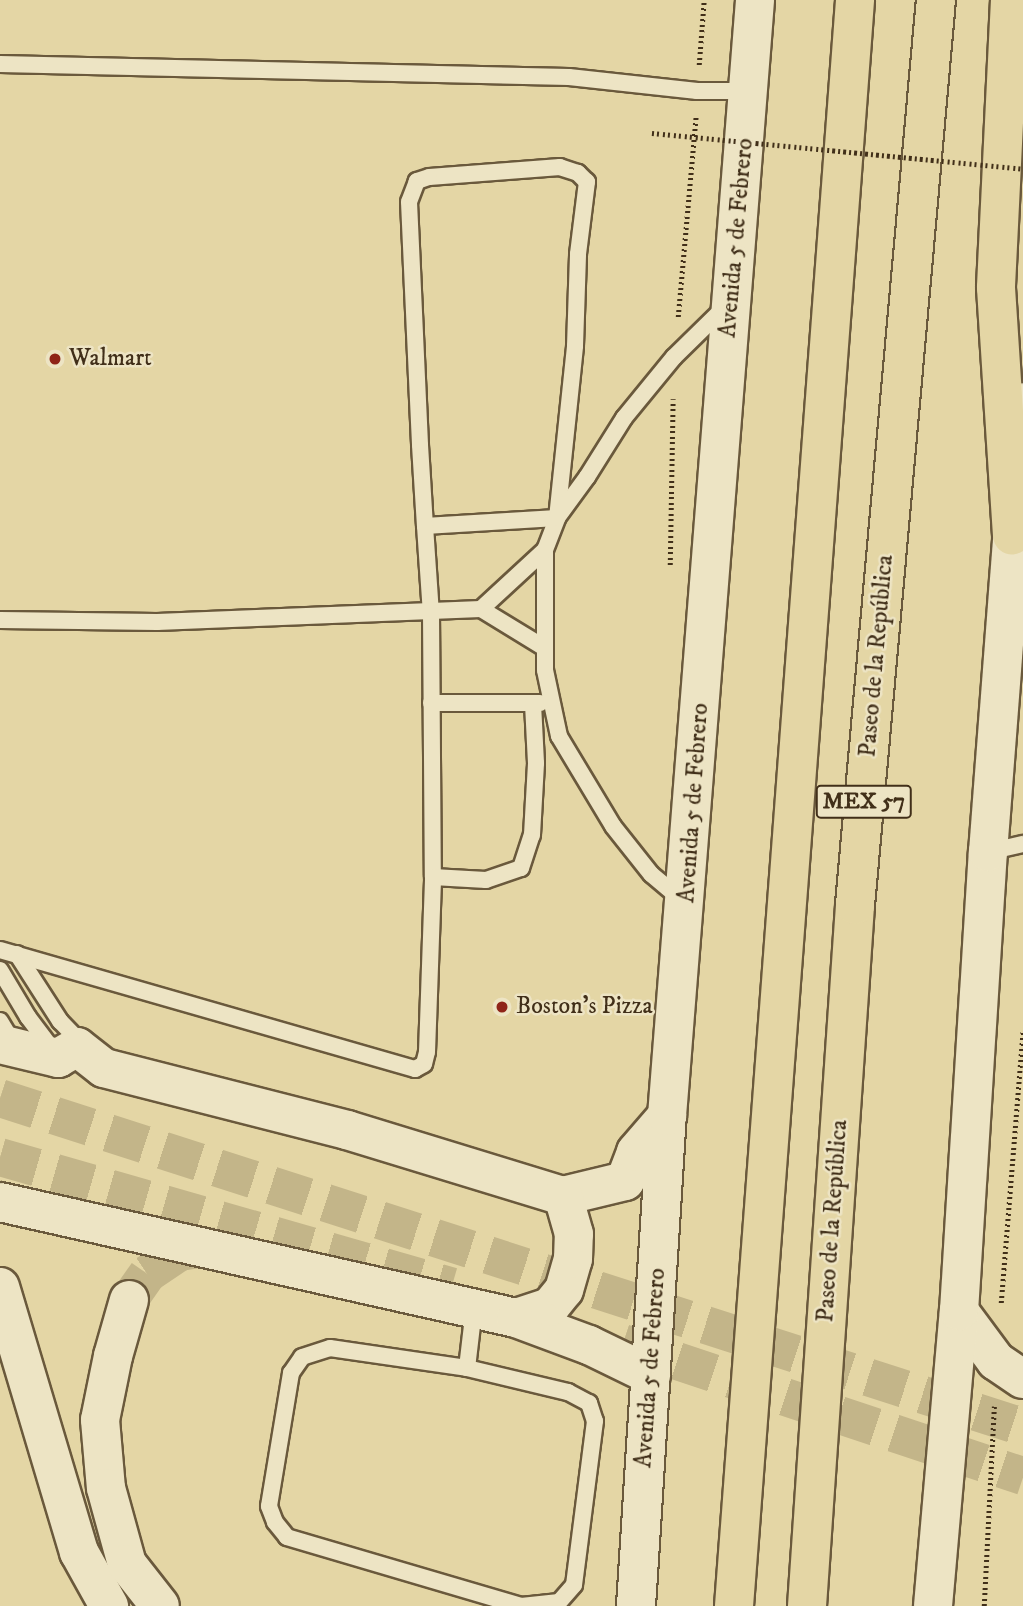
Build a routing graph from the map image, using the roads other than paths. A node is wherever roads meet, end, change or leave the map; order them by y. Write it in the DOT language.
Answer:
graph roads {
  1 [pos="755,0"];
  2 [pos="855,0"];
  3 [pos="936,0"];
  4 [pos="1010,0"];
  5 [pos="0,64"];
  6 [pos="750,91"];
  7 [pos="731,300"];
  8 [pos="1023,402"];
  9 [pos="557,518"];
  10 [pos="425,526"];
  11 [pos="1018,542"];
  12 [pos="545,550"];
  13 [pos="481,609"];
  14 [pos="431,613"];
  15 [pos="0,620"];
  16 [pos="545,648"];
  17 [pos="432,703"];
  18 [pos="533,703"];
  19 [pos="550,703"];
  20 [pos="1005,848"];
  21 [pos="433,877"];
  22 [pos="686,904"];
  23 [pos="0,950"];
  24 [pos="17,954"];
  25 [pos="0,970"];
  26 [pos="5,1038"];
  27 [pos="58,1058"];
  28 [pos="104,1068"];
  29 [pos="667,1116"];
  30 [pos="564,1196"];
  31 [pos="0,1202"];
  32 [pos="0,1287"];
  33 [pos="129,1300"];
  34 [pos="474,1308"];
  35 [pos="959,1311"];
  36 [pos="516,1318"];
  37 [pos="467,1368"];
  38 [pos="1009,1370"];
  39 [pos="651,1375"];
  40 [pos="109,1606"];
  41 [pos="160,1606"];
  42 [pos="636,1606"];
  43 [pos="734,1606"];
  44 [pos="807,1606"];
  45 [pos="933,1606"];
  1 -- 6 [label="main road, Avenida 5 de Febrero"];
  2 -- 43 [label="highway, MEX 57"];
  3 -- 44 [label="highway, Paseo de la República / MEX 57"];
  4 -- 11 [label="highway"];
  5 -- 6 [label="lane"];
  6 -- 7 [label="main road, Avenida 5 de Febrero"];
  7 -- 9 [label="lane"];
  7 -- 22 [label="main road, Avenida 5 de Febrero"];
  8 -- 11 [label="main road"];
  9 -- 10 [label="lane"];
  9 -- 10 [label="lane"];
  9 -- 12 [label="lane"];
  10 -- 14 [label="lane"];
  11 -- 20 [label="main road"];
  12 -- 13 [label="lane"];
  12 -- 16 [label="lane"];
  13 -- 14 [label="lane"];
  13 -- 16 [label="lane"];
  14 -- 15 [label="lane"];
  14 -- 17 [label="lane"];
  16 -- 19 [label="lane"];
  17 -- 18 [label="lane"];
  17 -- 21 [label="lane"];
  18 -- 19 [label="lane"];
  18 -- 21 [label="lane"];
  19 -- 22 [label="lane"];
  20 -- 35 [label="main road"];
  21 -- 24 [label="lane"];
  22 -- 29 [label="main road, Avenida 5 de Febrero"];
  23 -- 24 [label="lane"];
  24 -- 28 [label="lane"];
  25 -- 27 [label="lane"];
  26 -- 27 [label="main road"];
  27 -- 28 [label="main road"];
  28 -- 30 [label="main road"];
  29 -- 30 [label="main road"];
  29 -- 39 [label="main road, Avenida 5 de Febrero"];
  30 -- 36 [label="main road"];
  31 -- 34 [label="main road"];
  32 -- 40 [label="main road"];
  33 -- 41 [label="main road"];
  34 -- 36 [label="main road"];
  34 -- 37 [label="lane"];
  35 -- 38 [label="main road"];
  35 -- 45 [label="main road"];
  36 -- 39 [label="main road"];
  37 -- 37 [label="lane"];
  39 -- 42 [label="main road, Avenida 5 de Febrero"];
}
